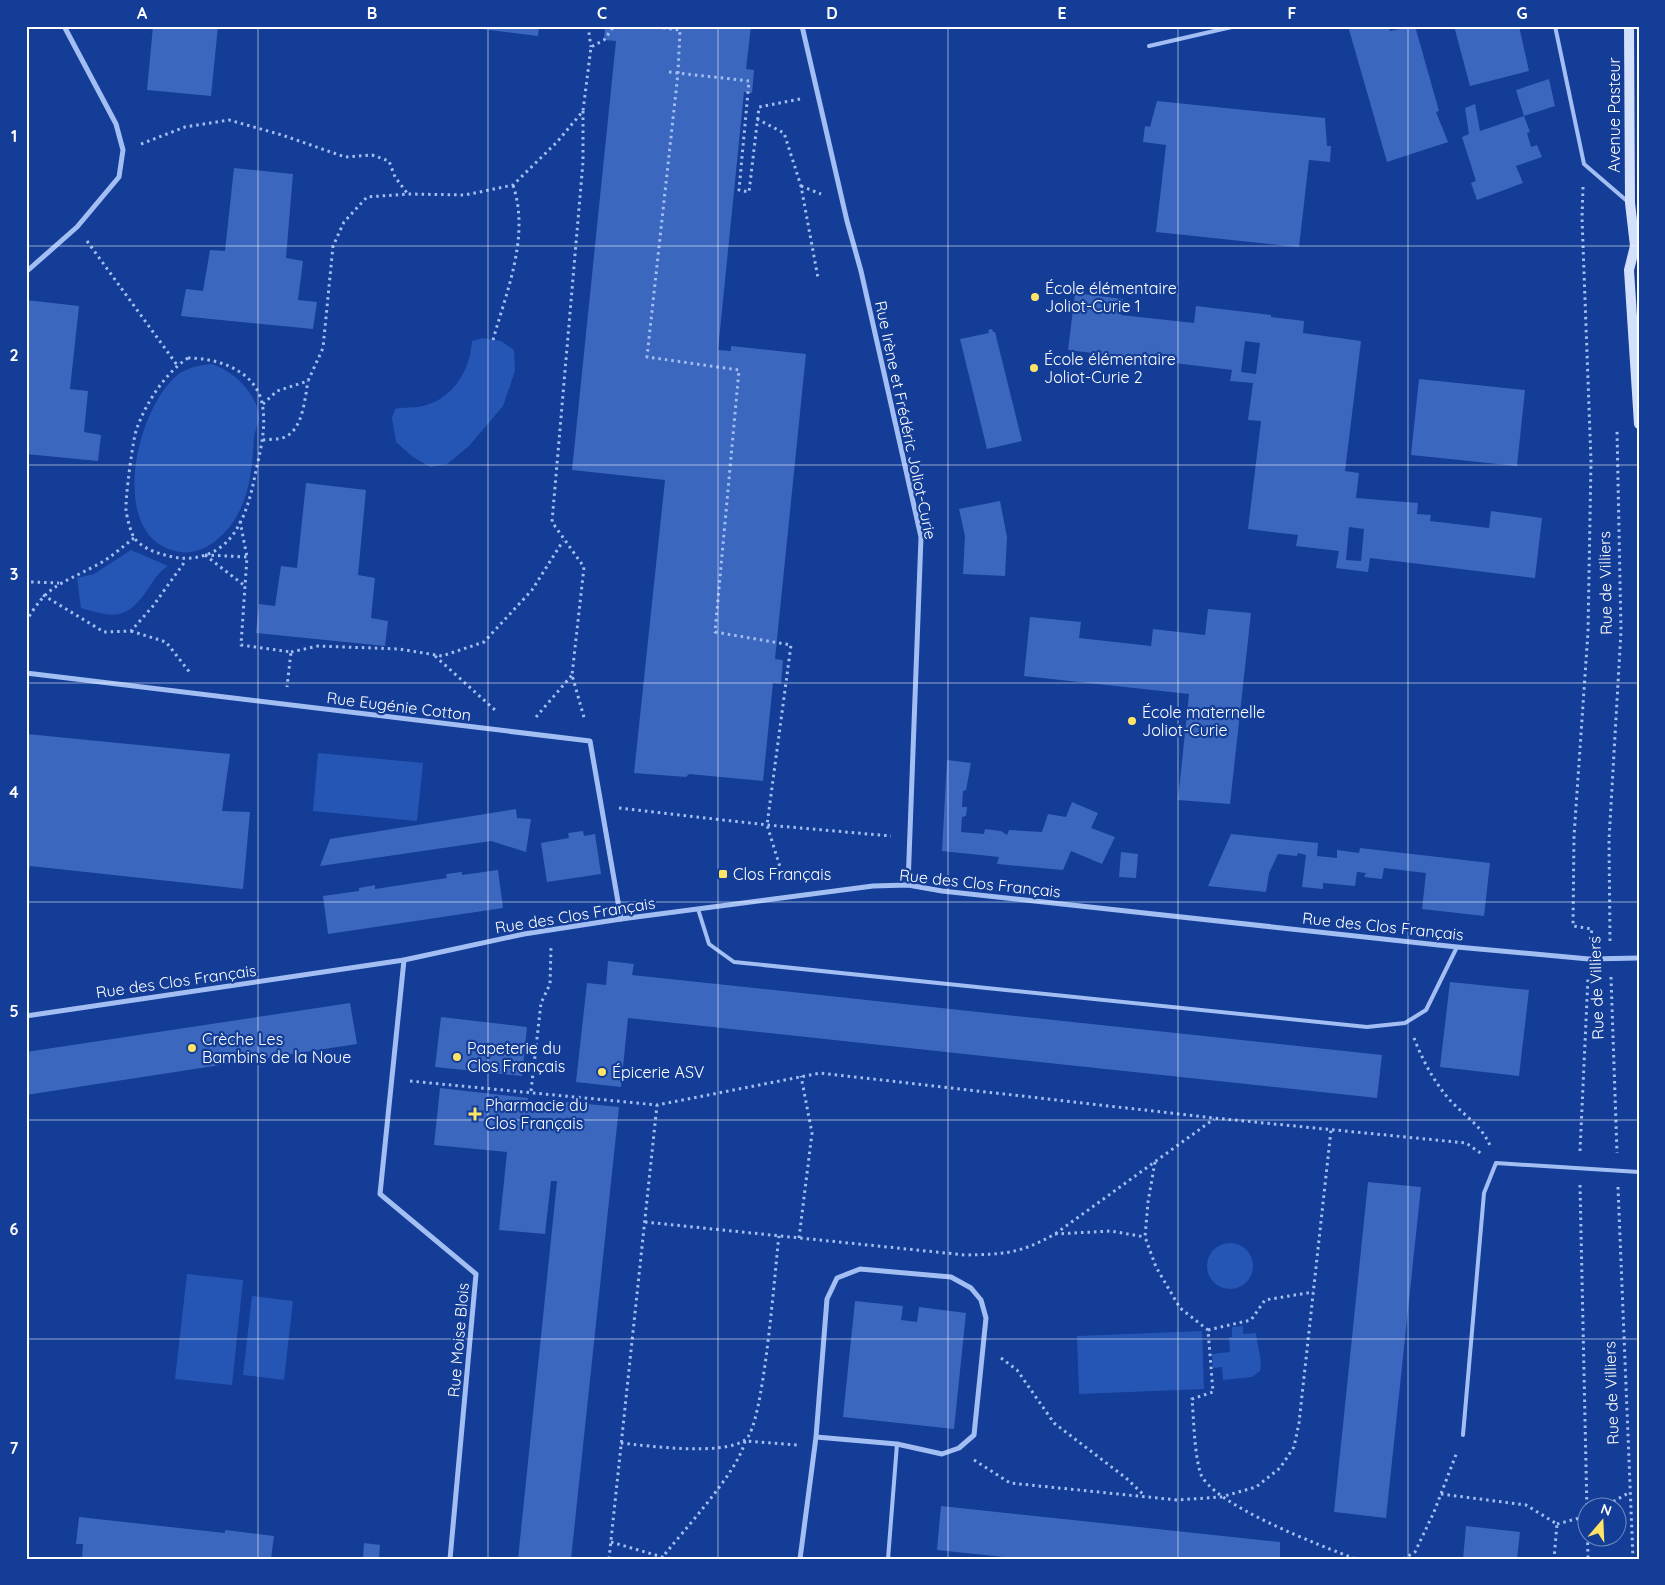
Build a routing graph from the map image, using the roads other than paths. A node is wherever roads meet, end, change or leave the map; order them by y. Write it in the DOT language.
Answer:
graph roads {
  1 [pos="64,26"];
  2 [pos="802,26"];
  3 [pos="1236,26"];
  4 [pos="1555,26"];
  5 [pos="1629,26"];
  6 [pos="1149,46"];
  7 [pos="1639,196"];
  8 [pos="1630,203"];
  9 [pos="1637,248"];
  10 [pos="26,272"];
  11 [pos="1639,424"];
  12 [pos="26,673"];
  13 [pos="908,886"];
  14 [pos="698,909"];
  15 [pos="621,919"];
  16 [pos="1457,947"];
  17 [pos="1639,958"];
  18 [pos="404,960"];
  19 [pos="26,1016"];
  20 [pos="1639,1172"];
  21 [pos="1463,1435"];
  22 [pos="816,1437"];
  23 [pos="897,1444"];
  24 [pos="450,1559"];
  25 [pos="800,1559"];
  26 [pos="888,1559"];
  1 -- 10 [label="street"];
  2 -- 13 [label="street, Rue Irène et Frédéric Joliot-Curie"];
  3 -- 6 [label="lane"];
  4 -- 8 [label="lane"];
  5 -- 8 [label="main road, Avenue Pasteur"];
  7 -- 8 [label="main road"];
  8 -- 9 [label="main road, Avenue Pasteur"];
  9 -- 11 [label="main road"];
  12 -- 15 [label="street, Rue Eugénie Cotton"];
  13 -- 14 [label="street, Rue des Clos Français"];
  13 -- 16 [label="street, Rue des Clos Français"];
  14 -- 15 [label="street, Rue des Clos Français"];
  14 -- 16 [label="lane"];
  15 -- 18 [label="street, Rue des Clos Français"];
  16 -- 17 [label="street, Rue des Clos Français"];
  18 -- 19 [label="street, Rue des Clos Français"];
  18 -- 24 [label="street, Rue Moise Blois"];
  20 -- 21 [label="lane"];
  22 -- 23 [label="street"];
  22 -- 23 [label="street"];
  22 -- 25 [label="street"];
  23 -- 26 [label="lane"];
}
